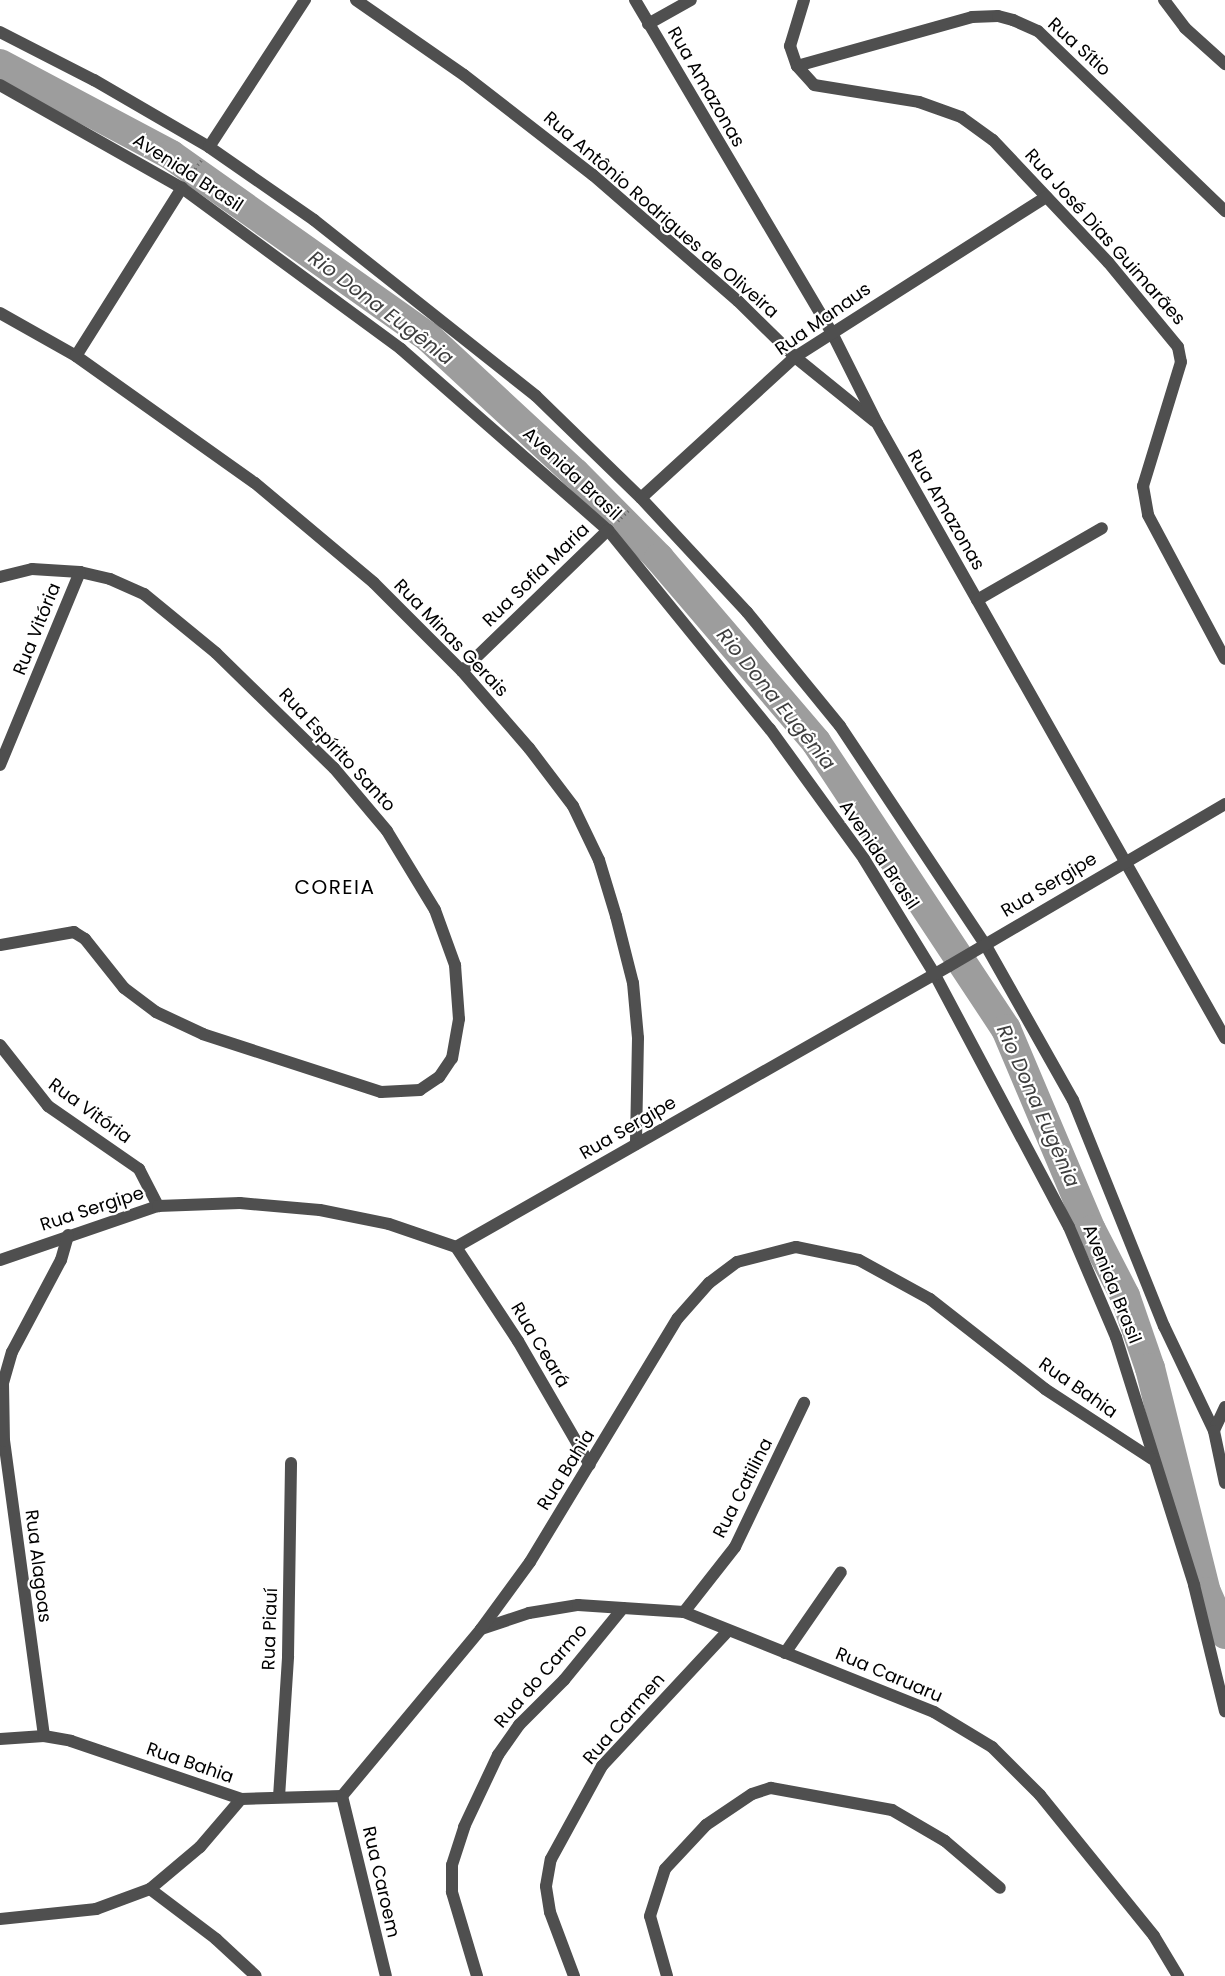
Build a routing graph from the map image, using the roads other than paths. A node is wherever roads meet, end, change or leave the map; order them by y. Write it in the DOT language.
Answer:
graph roads {
  1 [pos="305,0"];
  2 [pos="356,0"];
  3 [pos="635,0"];
  4 [pos="692,0"];
  5 [pos="804,0"];
  6 [pos="1164,0"];
  7 [pos="648,24"];
  8 [pos="0,32"];
  9 [pos="1225,64"];
  10 [pos="797,66"];
  11 [pos="0,85"];
  12 [pos="206,152"];
  13 [pos="185,184"];
  14 [pos="1046,197"];
  15 [pos="1225,211"];
  16 [pos="0,313"];
  17 [pos="831,331"];
  18 [pos="76,356"];
  19 [pos="795,357"];
  20 [pos="877,423"];
  21 [pos="637,502"];
  22 [pos="611,527"];
  23 [pos="1102,528"];
  24 [pos="80,572"];
  25 [pos="0,577"];
  26 [pos="977,600"];
  27 [pos="1225,659"];
  28 [pos="462,671"];
  29 [pos="0,765"];
  30 [pos="1225,804"];
  31 [pos="1127,860"];
  32 [pos="0,945"];
  33 [pos="981,946"];
  34 [pos="935,975"];
  35 [pos="1225,1038"];
  36 [pos="0,1045"];
  37 [pos="636,1144"];
  38 [pos="158,1206"];
  39 [pos="68,1235"];
  40 [pos="456,1247"];
  41 [pos="0,1260"];
  42 [pos="804,1403"];
  43 [pos="1225,1407"];
  44 [pos="1214,1431"];
  45 [pos="1152,1459"];
  46 [pos="291,1463"];
  47 [pos="591,1465"];
  48 [pos="1225,1483"];
  49 [pos="841,1572"];
  50 [pos="623,1608"];
  51 [pos="684,1612"];
  52 [pos="481,1629"];
  53 [pos="727,1632"];
  54 [pos="785,1653"];
  55 [pos="1225,1711"];
  56 [pos="44,1736"];
  57 [pos="0,1738"];
  58 [pos="342,1796"];
  59 [pos="279,1797"];
  60 [pos="241,1799"];
  61 [pos="1000,1888"];
  62 [pos="150,1889"];
  63 [pos="0,1919"];
  64 [pos="256,1976"];
  65 [pos="386,1976"];
  66 [pos="477,1976"];
  67 [pos="574,1976"];
  68 [pos="667,1976"];
  69 [pos="1178,1976"];
  1 -- 12 [label="street"];
  2 -- 19 [label="street, Rua Antônio Rodrigues de Oliveira"];
  3 -- 7 [label="street, Rua Amazonas"];
  4 -- 7 [label="street"];
  5 -- 10 [label="street"];
  6 -- 9 [label="street"];
  7 -- 17 [label="street, Rua Amazonas"];
  8 -- 12 [label="street, Avenida Brasil"];
  10 -- 14 [label="street, Rua José Dias Guimarães"];
  10 -- 15 [label="street, Rua Sítio"];
  11 -- 13 [label="street, Avenida Brasil"];
  12 -- 21 [label="street, Avenida Brasil"];
  13 -- 18 [label="street"];
  13 -- 22 [label="street, Avenida Brasil"];
  14 -- 17 [label="street, Rua Manaus"];
  14 -- 27 [label="street, Rua José Dias Guimarães"];
  16 -- 18 [label="street, Rua Minas Gerais"];
  17 -- 19 [label="street, Rua Manaus"];
  17 -- 20 [label="street, Rua Amazonas"];
  18 -- 28 [label="street, Rua Minas Gerais"];
  19 -- 20 [label="street, Rua Antônio Rodrigues de Oliveira"];
  19 -- 21 [label="street, Rua Manaus"];
  20 -- 26 [label="street, Rua Amazonas"];
  21 -- 33 [label="street, Avenida Brasil"];
  22 -- 28 [label="street, Rua Sofia Maria"];
  22 -- 34 [label="street, Avenida Brasil"];
  23 -- 26 [label="street"];
  24 -- 25 [label="street, Rua Espírito Santo"];
  24 -- 29 [label="street, Rua Vitória"];
  24 -- 32 [label="street, Rua Espírito Santo"];
  26 -- 31 [label="street, Rua Amazonas"];
  28 -- 37 [label="street, Rua Minas Gerais"];
  30 -- 31 [label="street, Rua Sergipe"];
  31 -- 33 [label="street, Rua Sergipe"];
  31 -- 35 [label="street, Rua Amazonas"];
  33 -- 34 [label="street, Rua Sergipe"];
  33 -- 44 [label="street, Avenida Brasil"];
  34 -- 37 [label="street, Rua Sergipe"];
  34 -- 45 [label="street, Avenida Brasil"];
  36 -- 38 [label="street, Rua Vitória"];
  37 -- 40 [label="street, Rua Sergipe"];
  38 -- 39 [label="street, Rua Sergipe"];
  38 -- 40 [label="street, Rua Sergipe"];
  39 -- 41 [label="street, Rua Sergipe"];
  39 -- 56 [label="street, Rua Alagoas"];
  40 -- 47 [label="street, Rua Ceará"];
  42 -- 51 [label="street, Rua Catilina"];
  43 -- 44 [label="street"];
  44 -- 48 [label="street, Avenida Brasil"];
  45 -- 47 [label="street, Rua Bahia"];
  45 -- 55 [label="street, Avenida Brasil"];
  46 -- 59 [label="street, Rua Piauí"];
  47 -- 52 [label="street, Rua Bahia"];
  49 -- 54 [label="street"];
  50 -- 51 [label="street, Rua Caruaru"];
  50 -- 52 [label="street, Rua Caruaru"];
  50 -- 66 [label="street, Rua do Carmo"];
  51 -- 53 [label="street, Rua Caruaru"];
  52 -- 58 [label="street, Rua Bahia"];
  53 -- 54 [label="street, Rua Caruaru"];
  53 -- 67 [label="street, Rua Carmen"];
  54 -- 69 [label="street, Rua Caruaru"];
  56 -- 57 [label="street, Rua Bahia"];
  56 -- 60 [label="street, Rua Bahia"];
  58 -- 59 [label="street, Rua Bahia"];
  58 -- 65 [label="street, Rua Caroem"];
  59 -- 60 [label="street, Rua Bahia"];
  60 -- 62 [label="street"];
  61 -- 68 [label="street"];
  62 -- 63 [label="street"];
  62 -- 64 [label="street"];
}
